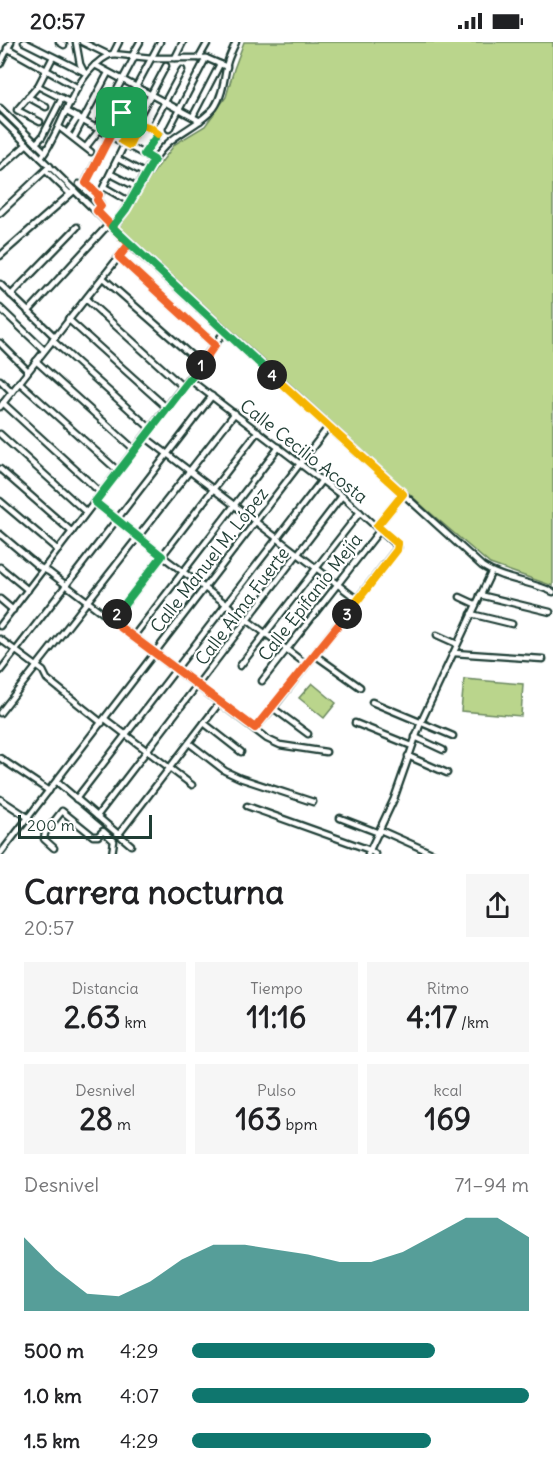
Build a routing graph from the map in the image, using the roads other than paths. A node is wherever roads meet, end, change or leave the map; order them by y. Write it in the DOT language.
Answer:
graph roads {
  1 [pos="11,42"];
  2 [pos="24,42"];
  3 [pos="76,42"];
  4 [pos="82,42"];
  5 [pos="98,42"];
  6 [pos="119,42"];
  7 [pos="140,42"];
  8 [pos="160,42"];
  9 [pos="183,42"];
  10 [pos="208,42"];
  11 [pos="236,42"];
  12 [pos="7,48"];
  13 [pos="94,48"];
  14 [pos="111,54"];
  15 [pos="134,56"];
  16 [pos="53,57"];
  17 [pos="152,58"];
  18 [pos="175,58"];
  19 [pos="199,58"];
  20 [pos="206,58"];
  21 [pos="0,64"];
  22 [pos="220,64"];
  23 [pos="95,65"];
  24 [pos="166,66"];
  25 [pos="227,67"];
  26 [pos="182,69"];
  27 [pos="47,71"];
  28 [pos="85,73"];
  29 [pos="108,73"];
  30 [pos="122,80"];
  31 [pos="38,86"];
  32 [pos="136,87"];
  33 [pos="78,88"];
  34 [pos="151,95"];
  35 [pos="27,98"];
  36 [pos="62,98"];
  37 [pos="165,102"];
  38 [pos="71,103"];
  39 [pos="46,107"];
  40 [pos="0,108"];
  41 [pos="179,109"];
  42 [pos="67,112"];
  43 [pos="120,112"];
  44 [pos="141,113"];
  45 [pos="193,116"];
  46 [pos="78,117"];
  47 [pos="0,118"];
  48 [pos="84,120"];
  49 [pos="200,121"];
  50 [pos="40,122"];
  51 [pos="59,127"];
  52 [pos="99,128"];
  53 [pos="151,128"];
  54 [pos="169,129"];
  55 [pos="68,132"];
  56 [pos="111,135"];
  57 [pos="74,137"];
  58 [pos="36,143"];
  59 [pos="126,143"];
  60 [pos="27,144"];
  61 [pos="86,147"];
  62 [pos="45,152"];
  63 [pos="91,152"];
  64 [pos="144,154"];
  65 [pos="41,158"];
  66 [pos="118,159"];
  67 [pos="154,160"];
  68 [pos="50,166"];
  69 [pos="0,168"];
  70 [pos="46,171"];
  71 [pos="111,174"];
  72 [pos="146,174"];
  73 [pos="79,184"];
  74 [pos="104,187"];
  75 [pos="138,188"];
  76 [pos="72,192"];
  77 [pos="98,198"];
  78 [pos="130,202"];
  79 [pos="97,211"];
  80 [pos="0,213"];
  81 [pos="111,225"];
  82 [pos="77,227"];
  83 [pos="129,244"];
  84 [pos="0,256"];
  85 [pos="119,257"];
  86 [pos="103,278"];
  87 [pos="0,285"];
  88 [pos="10,295"];
  89 [pos="86,299"];
  90 [pos="0,308"];
  91 [pos="28,312"];
  92 [pos="68,320"];
  93 [pos="225,332"];
  94 [pos="53,338"];
  95 [pos="0,343"];
  96 [pos="215,345"];
  97 [pos="44,350"];
  98 [pos="36,361"];
  99 [pos="201,364"];
  100 [pos="28,371"];
  101 [pos="189,379"];
  102 [pos="0,380"];
  103 [pos="19,382"];
  104 [pos="183,387"];
  105 [pos="12,392"];
  106 [pos="212,396"];
  107 [pos="2,405"];
  108 [pos="167,408"];
  109 [pos="234,413"];
  110 [pos="329,426"];
  111 [pos="151,429"];
  112 [pos="258,431"];
  113 [pos="0,434"];
  114 [pos="145,437"];
  115 [pos="279,447"];
  116 [pos="135,450"];
  117 [pos="166,454"];
  118 [pos="300,463"];
  119 [pos="0,469"];
  120 [pos="188,470"];
  121 [pos="118,471"];
  122 [pos="322,480"];
  123 [pos="214,489"];
  124 [pos="101,493"];
  125 [pos="403,494"];
  126 [pos="342,496"];
  127 [pos="0,501"];
  128 [pos="95,502"];
  129 [pos="234,506"];
  130 [pos="87,512"];
  131 [pos="360,512"];
  132 [pos="117,520"];
  133 [pos="255,522"];
  134 [pos="378,528"];
  135 [pos="72,532"];
  136 [pos="0,534"];
  137 [pos="138,536"];
  138 [pos="277,538"];
  139 [pos="58,550"];
  140 [pos="298,555"];
  141 [pos="162,556"];
  142 [pos="0,567"];
  143 [pos="316,568"];
  144 [pos="43,570"];
  145 [pos="184,571"];
  146 [pos="491,573"];
  147 [pos="65,585"];
  148 [pos="338,585"];
  149 [pos="205,587"];
  150 [pos="28,590"];
  151 [pos="553,592"];
  152 [pos="480,595"];
  153 [pos="460,597"];
  154 [pos="0,599"];
  155 [pos="358,600"];
  156 [pos="87,601"];
  157 [pos="227,604"];
  158 [pos="475,604"];
  159 [pos="13,610"];
  160 [pos="550,612"];
  161 [pos="471,614"];
  162 [pos="249,620"];
  163 [pos="112,621"];
  164 [pos="512,624"];
  165 [pos="0,626"];
  166 [pos="265,633"];
  167 [pos="437,635"];
  168 [pos="133,637"];
  169 [pos="0,639"];
  170 [pos="458,644"];
  171 [pos="286,649"];
  172 [pos="15,651"];
  173 [pos="454,652"];
  174 [pos="154,653"];
  175 [pos="315,655"];
  176 [pos="543,659"];
  177 [pos="306,664"];
  178 [pos="36,666"];
  179 [pos="240,666"];
  180 [pos="176,670"];
  181 [pos="0,671"];
  182 [pos="262,681"];
  183 [pos="198,686"];
  184 [pos="360,687"];
  185 [pos="220,702"];
  186 [pos="372,702"];
  187 [pos="273,708"];
  188 [pos="0,713"];
  189 [pos="103,721"];
  190 [pos="421,722"];
  191 [pos="204,723"];
  192 [pos="355,723"];
  193 [pos="255,728"];
  194 [pos="308,734"];
  195 [pos="126,735"];
  196 [pos="453,736"];
  197 [pos="415,737"];
  198 [pos="189,743"];
  199 [pos="412,746"];
  200 [pos="443,750"];
  201 [pos="147,752"];
  202 [pos="241,752"];
  203 [pos="326,752"];
  204 [pos="408,756"];
  205 [pos="0,758"];
  206 [pos="169,768"];
  207 [pos="447,773"];
  208 [pos="57,782"];
  209 [pos="192,785"];
  210 [pos="49,791"];
  211 [pos="0,799"];
  212 [pos="76,799"];
  213 [pos="313,802"];
  214 [pos="247,806"];
  215 [pos="97,816"];
  216 [pos="29,818"];
  217 [pos="340,818"];
  218 [pos="380,831"];
  219 [pos="119,834"];
  220 [pos="131,845"];
  221 [pos="54,848"];
  222 [pos="369,852"];
  223 [pos="0,854"];
  224 [pos="112,854"];
  225 [pos="375,854"];
  226 [pos="434,854"];
  1 -- 12 [label="street"];
  2 -- 16 [label="street"];
  3 -- 28 [label="street"];
  4 -- 13 [label="street"];
  5 -- 13 [label="street"];
  6 -- 14 [label="street"];
  7 -- 15 [label="street"];
  8 -- 17 [label="street"];
  9 -- 18 [label="street"];
  10 -- 19 [label="street"];
  11 -- 25 [label="street"];
  12 -- 21 [label="street"];
  12 -- 27 [label="street"];
  13 -- 14 [label="street"];
  14 -- 15 [label="street"];
  14 -- 23 [label="street"];
  15 -- 17 [label="street"];
  15 -- 30 [label="street"];
  16 -- 27 [label="street"];
  16 -- 28 [label="street"];
  17 -- 18 [label="street"];
  17 -- 32 [label="street"];
  18 -- 19 [label="street"];
  19 -- 20 [label="street"];
  20 -- 22 [label="street"];
  20 -- 41 [label="street"];
  22 -- 25 [label="street"];
  22 -- 45 [label="street"];
  23 -- 28 [label="street"];
  23 -- 29 [label="street"];
  24 -- 34 [label="street"];
  25 -- 49 [label="street"];
  26 -- 37 [label="street"];
  27 -- 31 [label="street"];
  27 -- 33 [label="street"];
  28 -- 33 [label="street"];
  29 -- 30 [label="street"];
  29 -- 48 [label="street"];
  30 -- 32 [label="street"];
  30 -- 52 [label="street"];
  31 -- 35 [label="street"];
  31 -- 36 [label="street"];
  32 -- 34 [label="street"];
  32 -- 43 [label="street"];
  33 -- 38 [label="street"];
  34 -- 37 [label="street"];
  34 -- 44 [label="street"];
  35 -- 39 [label="street"];
  35 -- 50 [label="street"];
  36 -- 38 [label="street"];
  36 -- 58 [label="street"];
  37 -- 41 [label="street"];
  37 -- 53 [label="street"];
  38 -- 42 [label="street"];
  40 -- 58 [label="street"];
  41 -- 45 [label="street"];
  41 -- 54 [label="street"];
  42 -- 46 [label="street"];
  42 -- 51 [label="street"];
  43 -- 56 [label="street"];
  43 -- 59 [label="street"];
  45 -- 49 [label="street"];
  46 -- 48 [label="street"];
  46 -- 55 [label="street"];
  47 -- 60 [label="street"];
  48 -- 52 [label="street"];
  48 -- 57 [label="street"];
  49 -- 67 [label="street"];
  51 -- 55 [label="street"];
  51 -- 62 [label="street"];
  52 -- 56 [label="street"];
  52 -- 61 [label="street"];
  53 -- 59 [label="street"];
  53 -- 64 [label="street"];
  55 -- 57 [label="street"];
  56 -- 59 [label="street"];
  56 -- 77 [label="street"];
  57 -- 61 [label="street"];
  58 -- 62 [label="street"];
  59 -- 64 [label="street"];
  59 -- 66 [label="street"];
  60 -- 65 [label="street"];
  60 -- 69 [label="street"];
  61 -- 63 [label="street"];
  62 -- 65 [label="street"];
  64 -- 67 [label="street"];
  65 -- 68 [label="street"];
  66 -- 71 [label="street"];
  66 -- 72 [label="street"];
  67 -- 72 [label="street"];
  68 -- 70 [label="street"];
  68 -- 76 [label="street"];
  70 -- 76 [label="street"];
  70 -- 80 [label="street"];
  71 -- 74 [label="street"];
  71 -- 75 [label="street"];
  72 -- 75 [label="street"];
  73 -- 77 [label="street"];
  74 -- 77 [label="street"];
  74 -- 78 [label="street"];
  75 -- 78 [label="street"];
  76 -- 79 [label="street"];
  76 -- 84 [label="street"];
  77 -- 79 [label="street"];
  78 -- 81 [label="street"];
  79 -- 81 [label="street"];
  81 -- 83 [label="street"];
  81 -- 91 [label="street"];
  82 -- 88 [label="street"];
  83 -- 85 [label="street"];
  83 -- 93 [label="street"];
  85 -- 86 [label="street"];
  85 -- 96 [label="street"];
  86 -- 89 [label="street"];
  86 -- 99 [label="street"];
  87 -- 88 [label="street"];
  88 -- 91 [label="street"];
  89 -- 92 [label="street"];
  89 -- 104 [label="street"];
  90 -- 97 [label="street"];
  91 -- 94 [label="street"];
  92 -- 94 [label="street"];
  92 -- 108 [label="street"];
  93 -- 96 [label="street"];
  93 -- 110 [label="street"];
  94 -- 97 [label="street"];
  94 -- 111 [label="street"];
  95 -- 100 [label="street"];
  96 -- 99 [label="street"];
  97 -- 98 [label="street"];
  98 -- 100 [label="street"];
  98 -- 116 [label="street"];
  99 -- 101 [label="street"];
  100 -- 103 [label="street"];
  101 -- 104 [label="street"];
  101 -- 106 [label="street, Calle Cecilio Acosta"];
  102 -- 105 [label="street"];
  103 -- 105 [label="street"];
  103 -- 121 [label="street"];
  104 -- 108 [label="street"];
  105 -- 107 [label="street"];
  106 -- 109 [label="street, Calle Cecilio Acosta"];
  106 -- 117 [label="street"];
  107 -- 124 [label="street"];
  108 -- 111 [label="street"];
  109 -- 112 [label="street, Calle Cecilio Acosta"];
  109 -- 120 [label="street"];
  110 -- 118 [label="street, Calle Manuel M. López"];
  110 -- 125 [label="street"];
  111 -- 114 [label="street"];
  112 -- 115 [label="street, Calle Cecilio Acosta"];
  112 -- 123 [label="street"];
  113 -- 130 [label="street"];
  114 -- 116 [label="street"];
  114 -- 117 [label="street"];
  115 -- 118 [label="street, Calle Cecilio Acosta"];
  115 -- 129 [label="street"];
  116 -- 121 [label="street"];
  117 -- 120 [label="street"];
  117 -- 132 [label="street"];
  118 -- 122 [label="street, Calle Cecilio Acosta"];
  118 -- 133 [label="street, Calle Manuel M. López"];
  119 -- 135 [label="street"];
  120 -- 123 [label="street"];
  120 -- 137 [label="street"];
  121 -- 124 [label="street"];
  122 -- 126 [label="street, Calle Cecilio Acosta"];
  122 -- 138 [label="street"];
  123 -- 129 [label="street"];
  123 -- 141 [label="street"];
  124 -- 128 [label="street"];
  125 -- 134 [label="street, Calle Epifanio Mejía"];
  125 -- 146 [label="street"];
  126 -- 131 [label="street, Calle Cecilio Acosta"];
  126 -- 140 [label="street, Calle Alma Fuerte"];
  127 -- 139 [label="street"];
  128 -- 130 [label="street"];
  128 -- 132 [label="street"];
  129 -- 133 [label="street"];
  129 -- 145 [label="street"];
  130 -- 135 [label="street"];
  131 -- 134 [label="street, Calle Cecilio Acosta"];
  131 -- 143 [label="street"];
  132 -- 137 [label="street"];
  132 -- 147 [label="street"];
  133 -- 138 [label="street"];
  133 -- 149 [label="street, Calle Manuel M. López"];
  134 -- 148 [label="street, Calle Epifanio Mejía"];
  134 -- 155 [label="street, Calle Cecilio Acosta"];
  135 -- 139 [label="street"];
  136 -- 144 [label="street"];
  137 -- 141 [label="street"];
  137 -- 156 [label="street"];
  138 -- 140 [label="street"];
  138 -- 157 [label="street"];
  139 -- 144 [label="street"];
  140 -- 143 [label="street"];
  140 -- 162 [label="street, Calle Alma Fuerte"];
  141 -- 145 [label="street"];
  141 -- 163 [label="street"];
  142 -- 150 [label="street"];
  143 -- 148 [label="street"];
  143 -- 166 [label="street"];
  144 -- 147 [label="street"];
  144 -- 150 [label="street"];
  145 -- 149 [label="street"];
  145 -- 168 [label="street"];
  146 -- 151 [label="street"];
  146 -- 152 [label="street"];
  147 -- 156 [label="street"];
  147 -- 172 [label="street"];
  148 -- 155 [label="street"];
  148 -- 171 [label="street, Calle Epifanio Mejía"];
  149 -- 157 [label="street"];
  149 -- 174 [label="street, Calle Manuel M. López"];
  150 -- 159 [label="street"];
  152 -- 158 [label="street"];
  152 -- 160 [label="street"];
  153 -- 158 [label="street"];
  154 -- 159 [label="street"];
  155 -- 175 [label="street"];
  156 -- 163 [label="street"];
  156 -- 178 [label="street"];
  157 -- 162 [label="street"];
  157 -- 180 [label="street"];
  158 -- 161 [label="street"];
  159 -- 165 [label="street"];
  161 -- 164 [label="street"];
  161 -- 170 [label="street"];
  162 -- 166 [label="street"];
  162 -- 183 [label="street, Calle Alma Fuerte"];
  163 -- 168 [label="street"];
  166 -- 171 [label="street"];
  166 -- 179 [label="street"];
  167 -- 170 [label="street"];
  168 -- 174 [label="street"];
  169 -- 172 [label="street"];
  170 -- 173 [label="street"];
  171 -- 177 [label="street"];
  171 -- 182 [label="street, Calle Epifanio Mejía"];
  172 -- 178 [label="street"];
  172 -- 181 [label="street"];
  173 -- 176 [label="street"];
  173 -- 190 [label="street"];
  174 -- 180 [label="street"];
  174 -- 189 [label="street, Calle Manuel M. López"];
  175 -- 177 [label="street"];
  175 -- 184 [label="street"];
  177 -- 187 [label="street"];
  178 -- 188 [label="street"];
  178 -- 189 [label="street"];
  180 -- 183 [label="street"];
  180 -- 195 [label="street"];
  183 -- 185 [label="street"];
  183 -- 201 [label="street, Calle Alma Fuerte"];
  185 -- 191 [label="street"];
  185 -- 193 [label="street"];
  186 -- 190 [label="street"];
  187 -- 193 [label="street"];
  187 -- 194 [label="street"];
  189 -- 195 [label="street"];
  189 -- 208 [label="street, Calle Manuel M. López"];
  190 -- 196 [label="street"];
  190 -- 197 [label="street"];
  191 -- 198 [label="street"];
  191 -- 202 [label="street"];
  192 -- 199 [label="street"];
  193 -- 203 [label="street"];
  195 -- 201 [label="street"];
  195 -- 212 [label="street"];
  197 -- 199 [label="street"];
  197 -- 200 [label="street"];
  198 -- 206 [label="street"];
  198 -- 213 [label="street"];
  199 -- 204 [label="street"];
  201 -- 206 [label="street"];
  201 -- 215 [label="street, Calle Alma Fuerte"];
  204 -- 207 [label="street"];
  204 -- 218 [label="street"];
  205 -- 210 [label="street"];
  206 -- 209 [label="street"];
  206 -- 219 [label="street"];
  208 -- 210 [label="street, Calle Manuel M. López"];
  208 -- 212 [label="street"];
  210 -- 216 [label="street, Calle Manuel M. López"];
  211 -- 216 [label="street"];
  212 -- 215 [label="street"];
  214 -- 222 [label="street"];
  215 -- 219 [label="street"];
  216 -- 223 [label="street, Calle Manuel M. López"];
  217 -- 218 [label="street"];
  218 -- 222 [label="street"];
  218 -- 226 [label="street"];
  219 -- 220 [label="street"];
  221 -- 224 [label="street"];
  222 -- 225 [label="street"];
}
